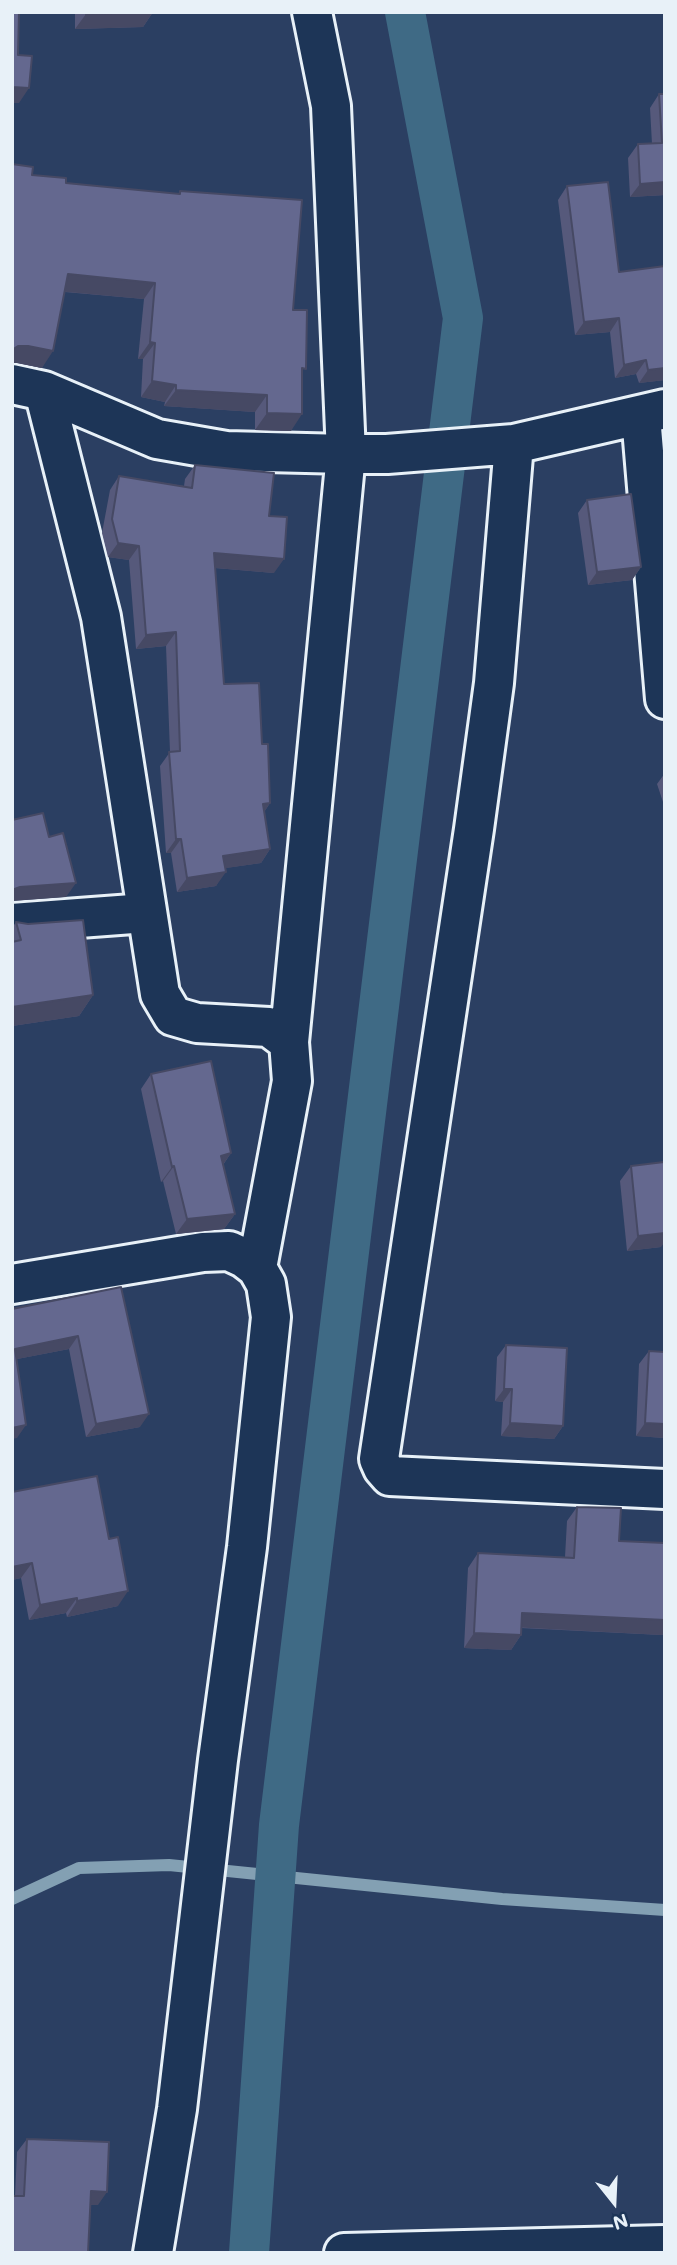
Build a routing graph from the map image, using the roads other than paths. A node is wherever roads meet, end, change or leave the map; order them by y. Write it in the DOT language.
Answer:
graph roads {
  1 [pos="312,12"];
  2 [pos="28,387"];
  3 [pos="653,412"];
  4 [pos="496,445"];
  5 [pos="346,454"];
  6 [pos="665,699"];
  7 [pos="146,913"];
  8 [pos="12,923"];
  9 [pos="289,1041"];
  10 [pos="257,1268"];
  11 [pos="12,1284"];
  12 [pos="665,1489"];
  13 [pos="665,2245"];
  14 [pos="153,2253"];
  15 [pos="344,2253"];
  1 -- 5 [label="street"];
  2 -- 5 [label="street"];
  2 -- 7 [label="street"];
  3 -- 4 [label="street"];
  3 -- 6 [label="street"];
  4 -- 5 [label="street"];
  4 -- 12 [label="street"];
  5 -- 9 [label="street"];
  7 -- 8 [label="street"];
  7 -- 9 [label="street"];
  9 -- 10 [label="street"];
  10 -- 11 [label="street"];
  10 -- 14 [label="street"];
  13 -- 15 [label="street"];
}
